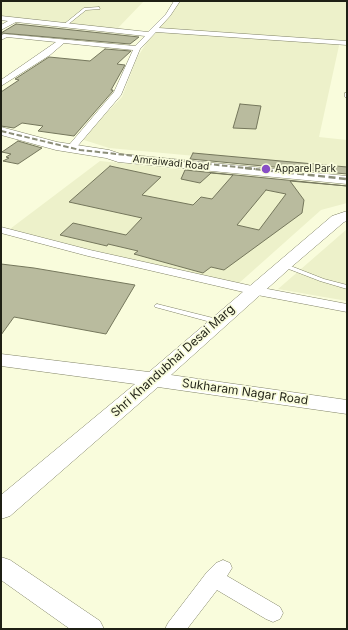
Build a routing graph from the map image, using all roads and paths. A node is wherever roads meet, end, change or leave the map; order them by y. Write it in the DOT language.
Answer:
graph roads {
  1 [pos="177,1"];
  2 [pos="99,8"];
  3 [pos="1,18"];
  4 [pos="15,20"];
  5 [pos="66,25"];
  6 [pos="1,28"];
  7 [pos="152,32"];
  8 [pos="3,36"];
  9 [pos="63,40"];
  10 [pos="347,43"];
  11 [pos="137,48"];
  12 [pos="1,84"];
  13 [pos="1,124"];
  14 [pos="1,131"];
  15 [pos="72,147"];
  16 [pos="110,154"];
  17 [pos="347,174"];
  18 [pos="347,180"];
  19 [pos="347,210"];
  20 [pos="347,216"];
  21 [pos="1,230"];
  22 [pos="283,264"];
  23 [pos="347,287"];
  24 [pos="248,289"];
  25 [pos="157,306"];
  26 [pos="347,308"];
  27 [pos="213,320"];
  28 [pos="1,360"];
  29 [pos="149,378"];
  30 [pos="347,406"];
  31 [pos="1,498"];
  32 [pos="1,509"];
  33 [pos="1,567"];
  34 [pos="273,613"];
  35 [pos="91,629"];
  36 [pos="175,629"];
  1 -- 7 [label="street"];
  2 -- 5 [label="lane"];
  3 -- 4 [label="street"];
  4 -- 5 [label="street"];
  4 -- 6 [label="street"];
  5 -- 7 [label="street"];
  7 -- 10 [label="street"];
  7 -- 11 [label="street"];
  8 -- 9 [label="street"];
  9 -- 11 [label="street"];
  9 -- 12 [label="street"];
  11 -- 15 [label="street"];
  13 -- 15 [label="main road, Amraiwadi Road"];
  14 -- 15 [label="main road"];
  15 -- 16 [label="main road, Amraiwadi Road"];
  16 -- 17 [label="main road"];
  16 -- 18 [label="main road, Amraiwadi Road"];
  19 -- 24 [label="main road, Shri Khandubhai Desai Marg"];
  20 -- 22 [label="main road, Shri Khandubhai Desai Marg"];
  21 -- 24 [label="street"];
  22 -- 23 [label="lane"];
  22 -- 24 [label="main road, Shri Khandubhai Desai Marg"];
  24 -- 26 [label="street"];
  24 -- 27 [label="main road, Shri Khandubhai Desai Marg"];
  25 -- 27 [label="lane"];
  27 -- 29 [label="main road, Shri Khandubhai Desai Marg"];
  28 -- 29 [label="main road, Sukharam Nagar Road"];
  29 -- 30 [label="main road, Sukharam Nagar Road"];
  29 -- 31 [label="main road, Shri Khandubhai Desai Marg"];
  29 -- 32 [label="main road, Shri Khandubhai Desai Marg"];
  33 -- 35 [label="street"];
  34 -- 36 [label="street"];
}
